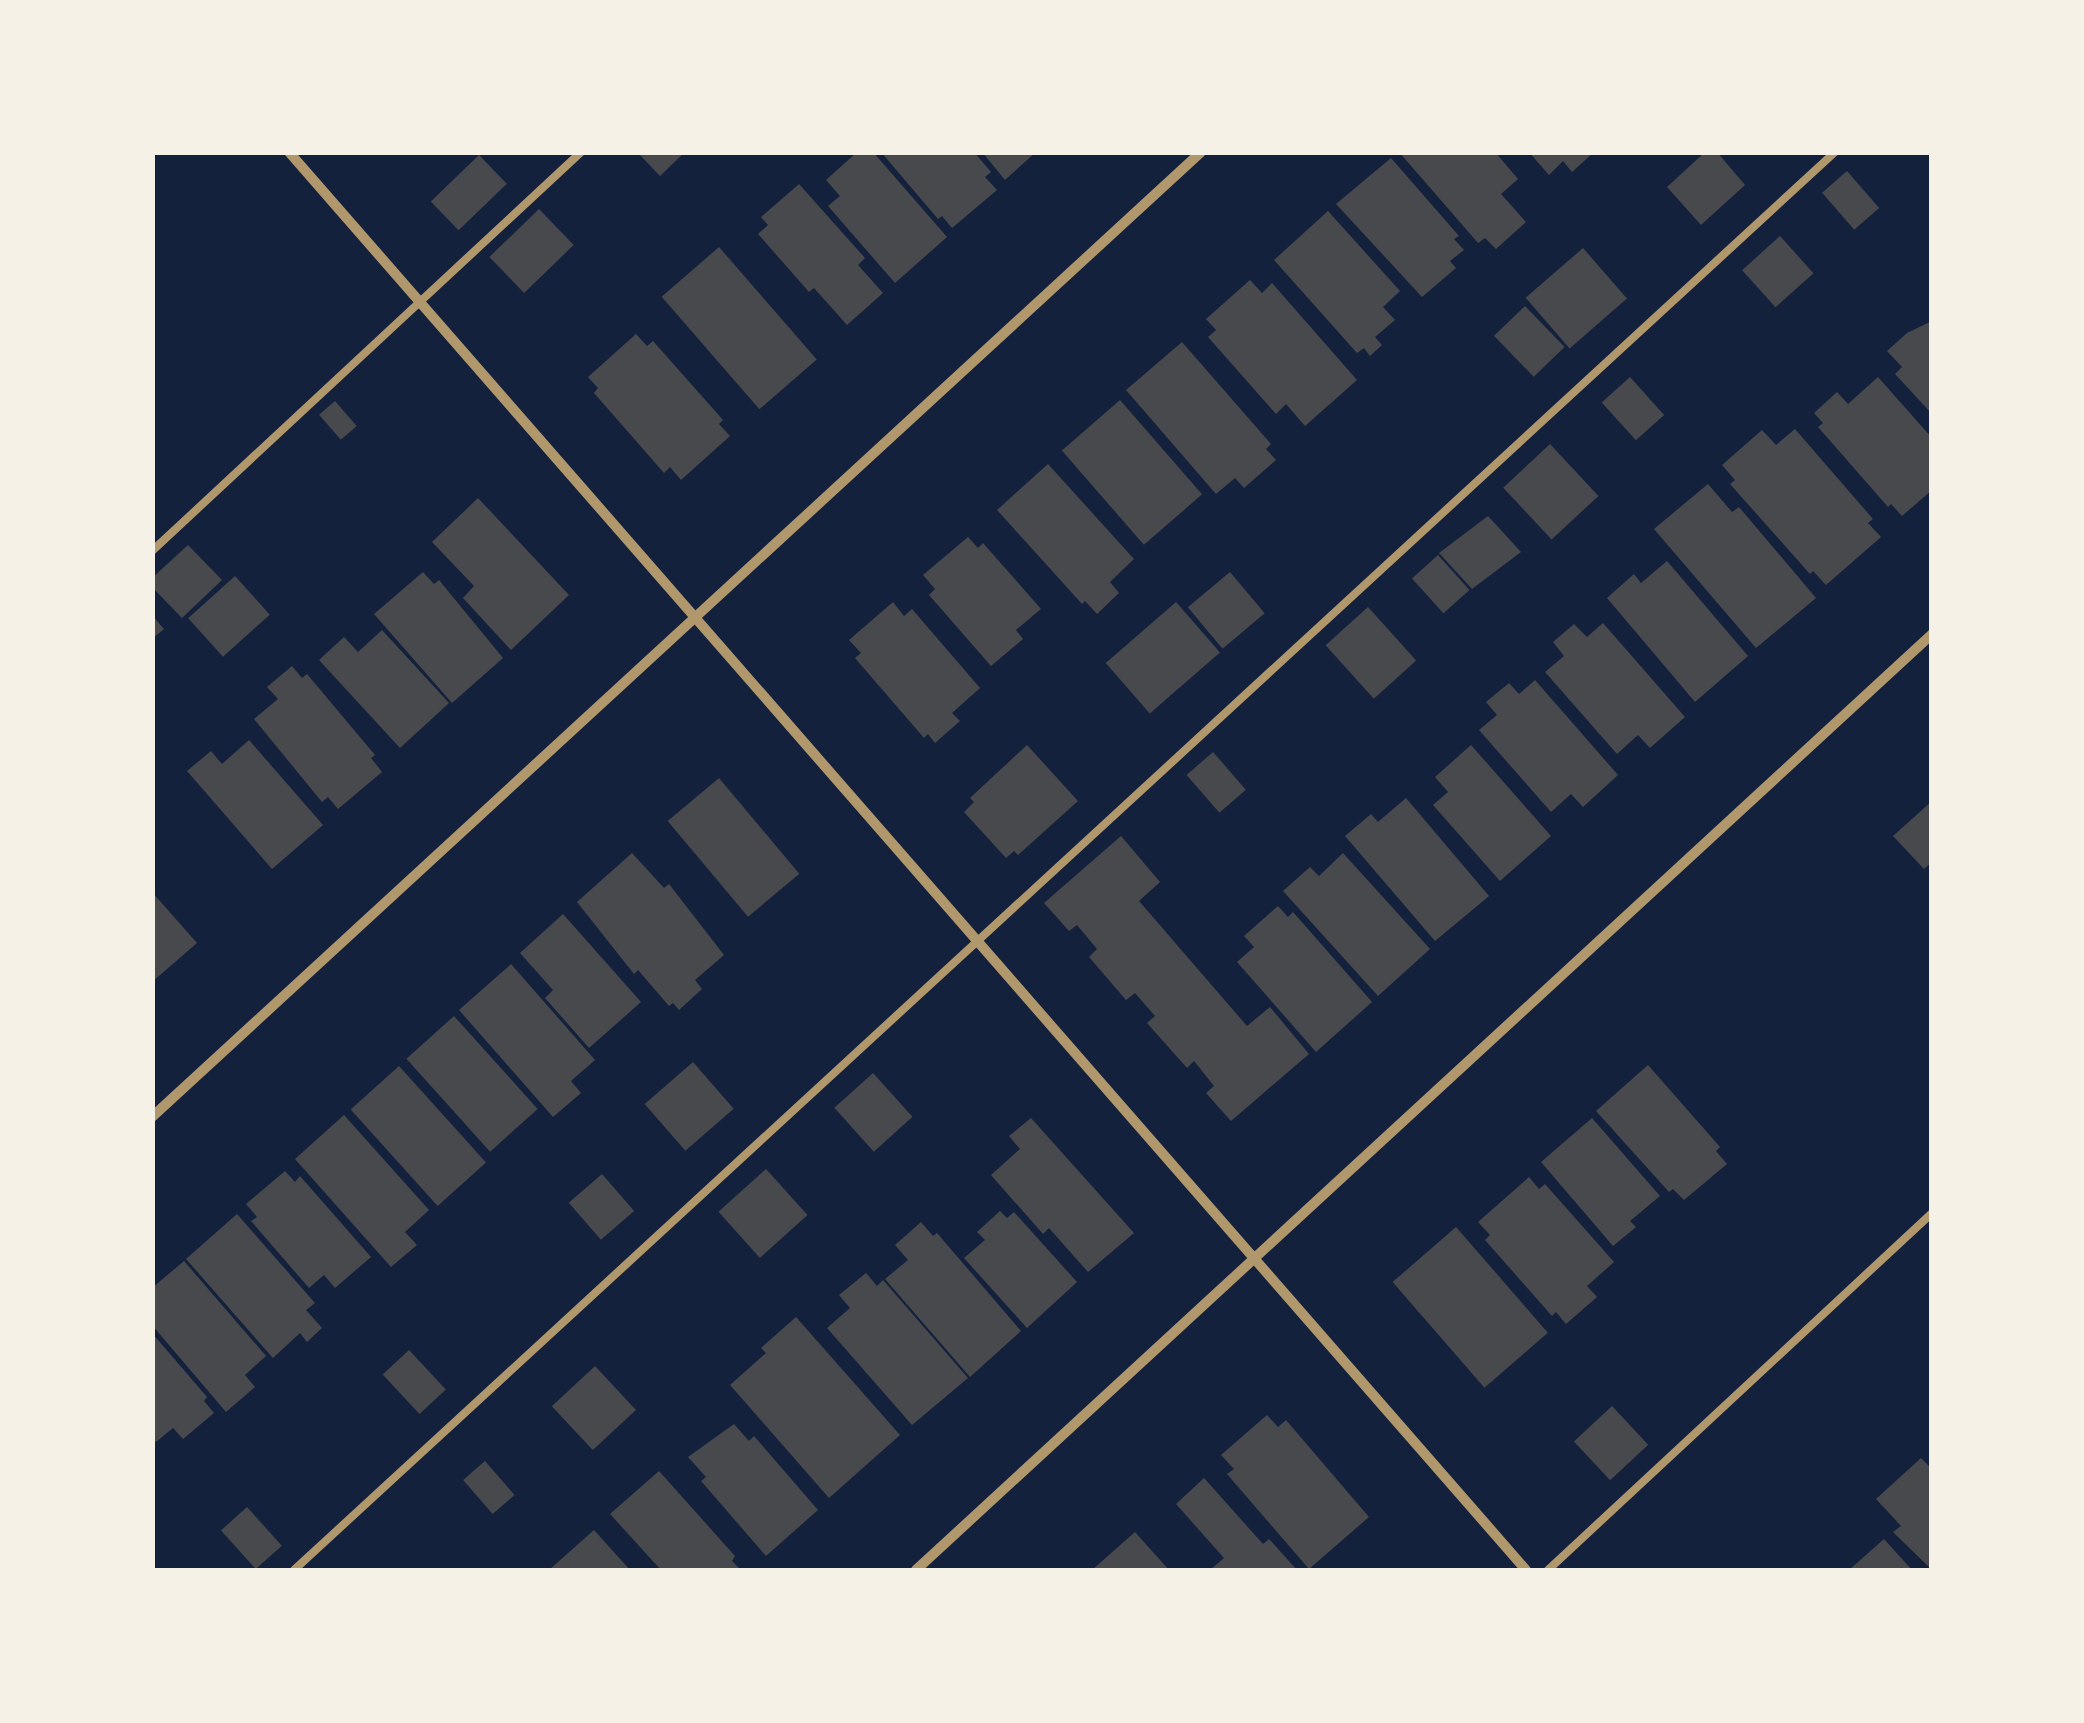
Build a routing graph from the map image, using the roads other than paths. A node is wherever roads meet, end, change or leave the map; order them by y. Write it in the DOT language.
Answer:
graph roads {
  1 [pos="288,152"];
  2 [pos="581,152"];
  3 [pos="1201,152"];
  4 [pos="1834,152"];
  5 [pos="422,305"];
  6 [pos="152,551"];
  7 [pos="696,620"];
  8 [pos="1932,634"];
  9 [pos="976,940"];
  10 [pos="152,1117"];
  11 [pos="1932,1213"];
  12 [pos="1253,1261"];
  13 [pos="294,1570"];
  14 [pos="916,1570"];
  15 [pos="1526,1570"];
  16 [pos="1548,1570"];
  1 -- 5 [label="street"];
  2 -- 5 [label="lane"];
  3 -- 7 [label="street"];
  4 -- 9 [label="lane"];
  5 -- 6 [label="lane"];
  5 -- 7 [label="street"];
  7 -- 9 [label="street"];
  7 -- 10 [label="street"];
  8 -- 12 [label="street"];
  9 -- 12 [label="street"];
  9 -- 13 [label="lane"];
  11 -- 16 [label="lane"];
  12 -- 14 [label="street"];
  12 -- 15 [label="street"];
}
